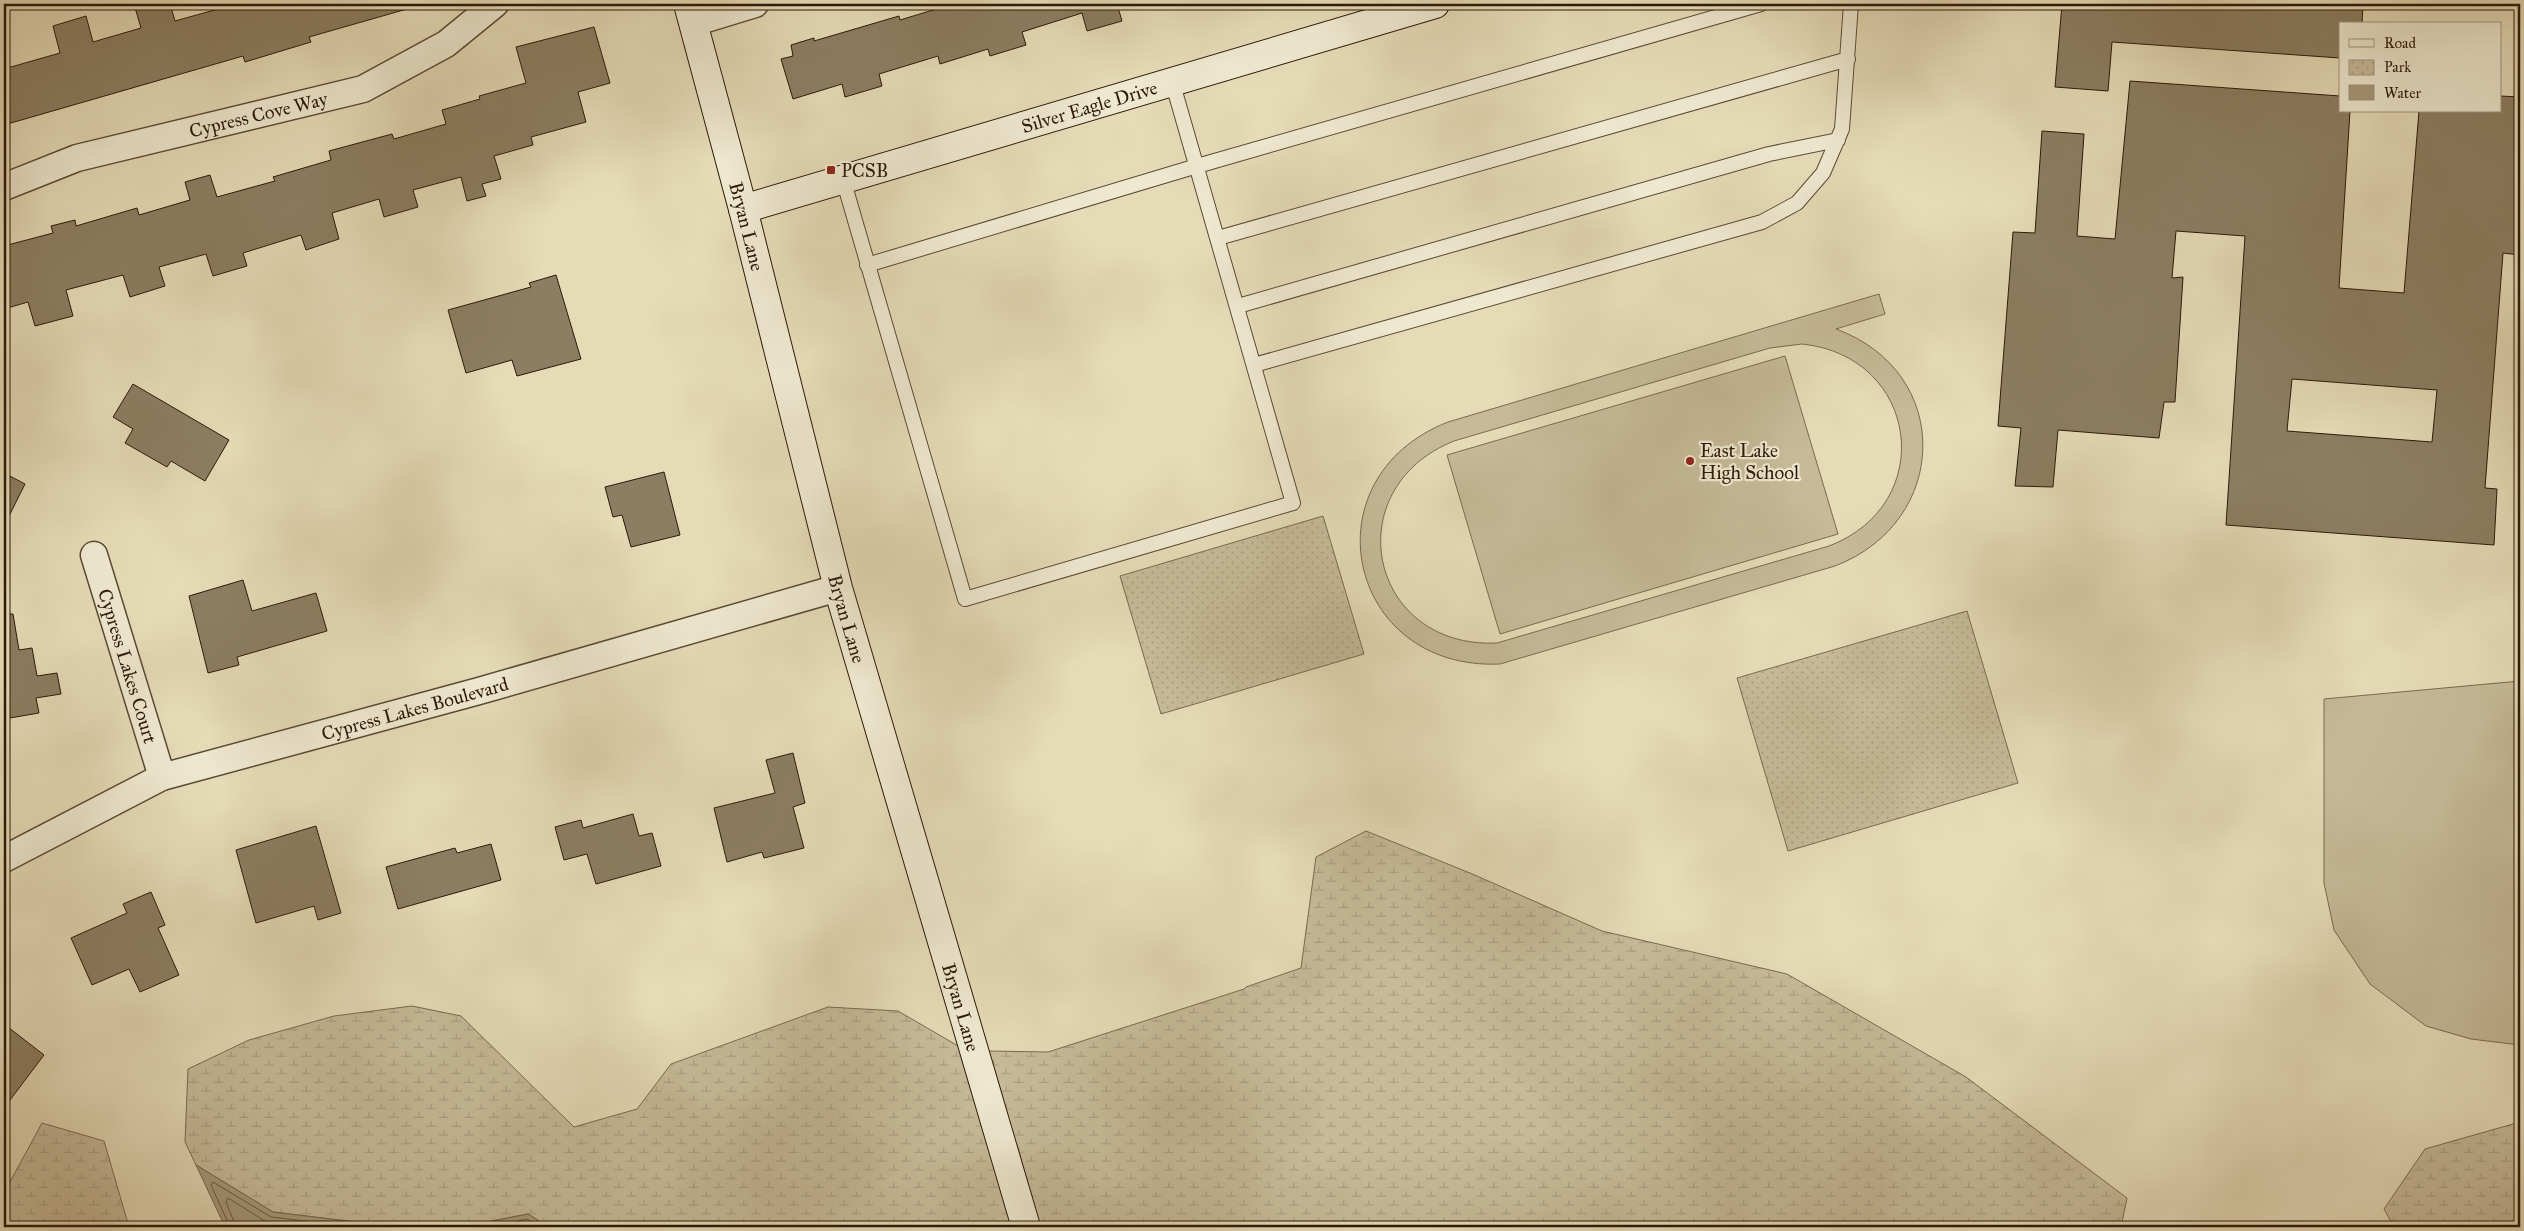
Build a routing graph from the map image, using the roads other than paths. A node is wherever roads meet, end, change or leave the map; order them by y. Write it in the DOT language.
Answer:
graph roads {
  1 [pos="496,4"];
  2 [pos="755,4"];
  3 [pos="1435,4"];
  4 [pos="1761,4"];
  5 [pos="1851,4"];
  6 [pos="691,13"];
  7 [pos="1848,59"];
  8 [pos="1172,81"];
  9 [pos="1838,140"];
  10 [pos="1197,166"];
  11 [pos="843,179"];
  12 [pos="4,187"];
  13 [pos="743,209"];
  14 [pos="1218,238"];
  15 [pos="868,265"];
  16 [pos="1238,306"];
  17 [pos="1254,364"];
  18 [pos="94,555"];
  19 [pos="838,588"];
  20 [pos="162,777"];
  21 [pos="4,859"];
  22 [pos="1026,1227"];
  1 -- 12 [label="street, Cypress Cove Way"];
  2 -- 6 [label="street"];
  3 -- 8 [label="street, Silver Eagle Drive"];
  4 -- 10 [label="lane"];
  5 -- 7 [label="lane"];
  6 -- 13 [label="street, Bryan Lane"];
  7 -- 9 [label="lane"];
  7 -- 14 [label="lane"];
  8 -- 10 [label="lane"];
  8 -- 11 [label="street, Silver Eagle Drive"];
  9 -- 16 [label="lane"];
  9 -- 17 [label="lane"];
  10 -- 14 [label="lane"];
  10 -- 15 [label="lane"];
  11 -- 13 [label="street, Silver Eagle Drive"];
  11 -- 15 [label="lane"];
  13 -- 19 [label="street, Bryan Lane"];
  14 -- 16 [label="lane"];
  15 -- 17 [label="lane"];
  16 -- 17 [label="lane"];
  18 -- 20 [label="street, Cypress Lakes Court"];
  19 -- 20 [label="street, Cypress Lakes Boulevard"];
  19 -- 22 [label="street, Bryan Lane"];
  20 -- 21 [label="street, Cypress Lakes Boulevard"];
}
